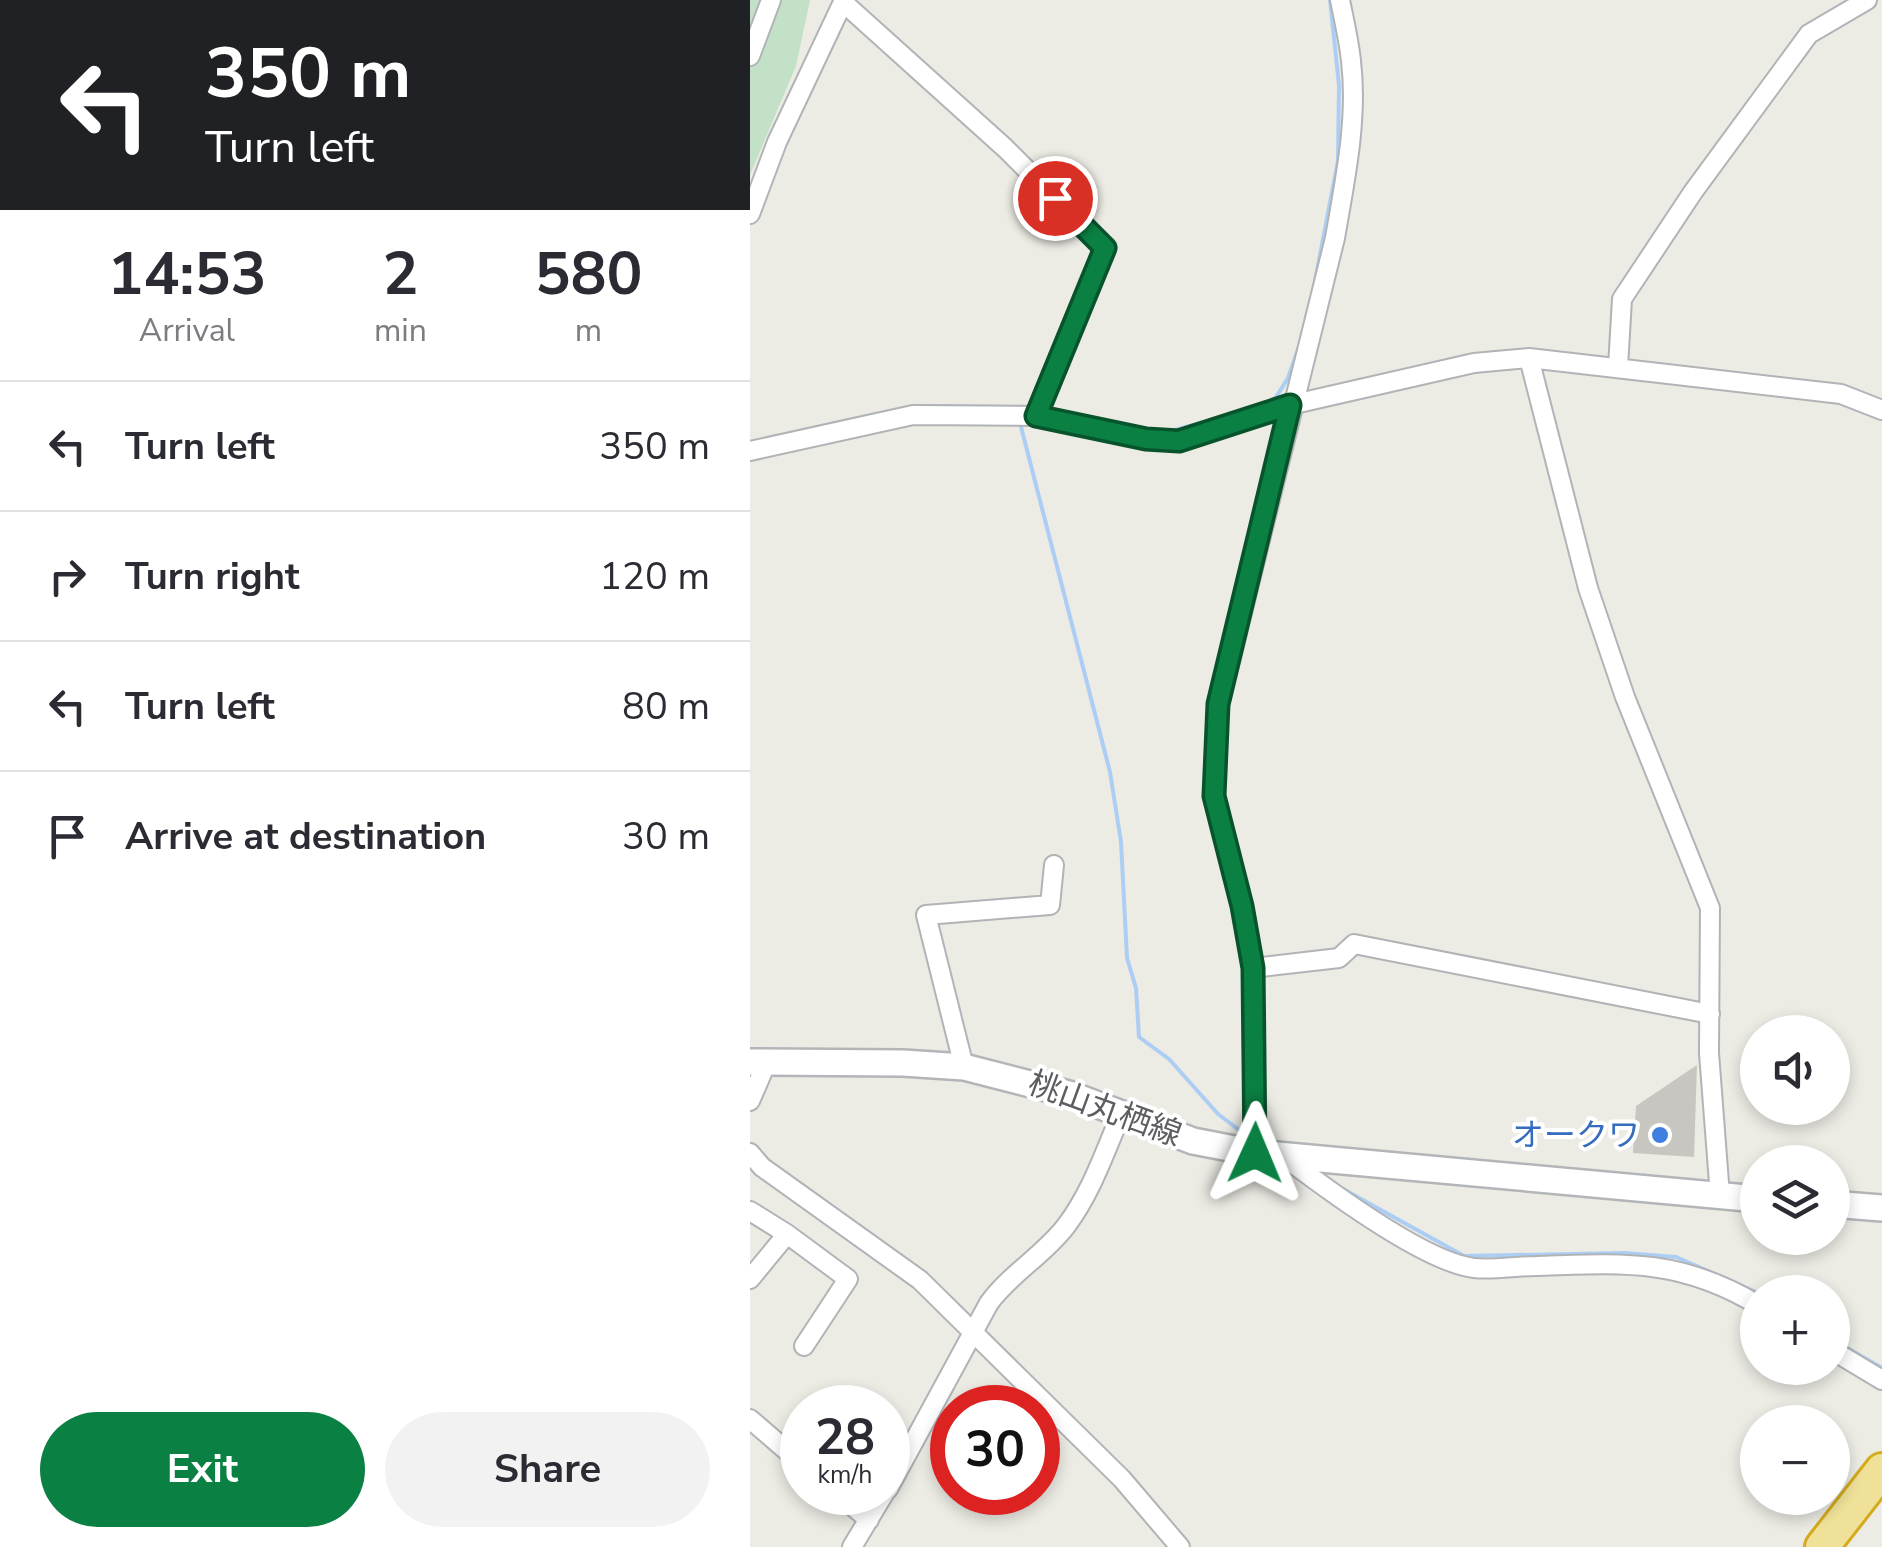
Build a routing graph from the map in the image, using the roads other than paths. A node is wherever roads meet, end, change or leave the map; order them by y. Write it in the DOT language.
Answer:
graph roads {
  1 [pos="770,0"];
  2 [pos="1340,0"];
  3 [pos="1867,0"];
  4 [pos="844,1"];
  5 [pos="750,56"];
  6 [pos="750,214"];
  7 [pos="1529,358"];
  8 [pos="1618,367"];
  9 [pos="1290,405"];
  10 [pos="1882,410"];
  11 [pos="1036,416"];
  12 [pos="750,451"];
  13 [pos="1054,865"];
  14 [pos="1253,968"];
  15 [pos="1710,1014"];
  16 [pos="758,1063"];
  17 [pos="964,1067"];
  18 [pos="750,1101"];
  19 [pos="1120,1114"];
  20 [pos="750,1153"];
  21 [pos="1255,1153"];
  22 [pos="1282,1155"];
  23 [pos="1720,1196"];
  24 [pos="1740,1198"];
  25 [pos="1850,1205"];
  26 [pos="1882,1208"];
  27 [pos="750,1211"];
  28 [pos="787,1234"];
  29 [pos="750,1279"];
  30 [pos="1740,1294"];
  31 [pos="975,1332"];
  32 [pos="804,1346"];
  33 [pos="1850,1361"];
  34 [pos="1882,1380"];
  35 [pos="750,1419"];
  36 [pos="780,1445"];
  37 [pos="910,1448"];
  38 [pos="1882,1470"];
  39 [pos="863,1515"];
  40 [pos="872,1515"];
  41 [pos="869,1520"];
  42 [pos="852,1547"];
  43 [pos="1180,1547"];
  44 [pos="1822,1547"];
  1 -- 5 [label="street"];
  2 -- 9 [label="street"];
  3 -- 8 [label="street"];
  4 -- 6 [label="street"];
  4 -- 11 [label="street"];
  7 -- 8 [label="street"];
  7 -- 9 [label="street"];
  7 -- 15 [label="street"];
  8 -- 10 [label="street"];
  9 -- 11 [label="street"];
  9 -- 14 [label="street"];
  11 -- 12 [label="street"];
  13 -- 17 [label="street"];
  14 -- 15 [label="street"];
  14 -- 21 [label="street"];
  15 -- 23 [label="street"];
  16 -- 17 [label="main road, 桃山丸栖線"];
  16 -- 18 [label="street"];
  17 -- 19 [label="main road, 桃山丸栖線"];
  19 -- 21 [label="main road, 桃山丸栖線"];
  19 -- 31 [label="street"];
  20 -- 31 [label="street"];
  21 -- 22 [label="main road, 桃山丸栖線"];
  22 -- 23 [label="main road, 桃山丸栖線"];
  22 -- 30 [label="street"];
  23 -- 24 [label="main road, 桃山丸栖線"];
  25 -- 26 [label="main road"];
  27 -- 28 [label="street"];
  28 -- 29 [label="street"];
  28 -- 32 [label="street"];
  31 -- 37 [label="street"];
  31 -- 43 [label="street"];
  33 -- 34 [label="street"];
  35 -- 36 [label="street"];
  38 -- 44 [label="highway"];
  39 -- 41 [label="street"];
  40 -- 41 [label="street"];
  41 -- 42 [label="street"];
}
